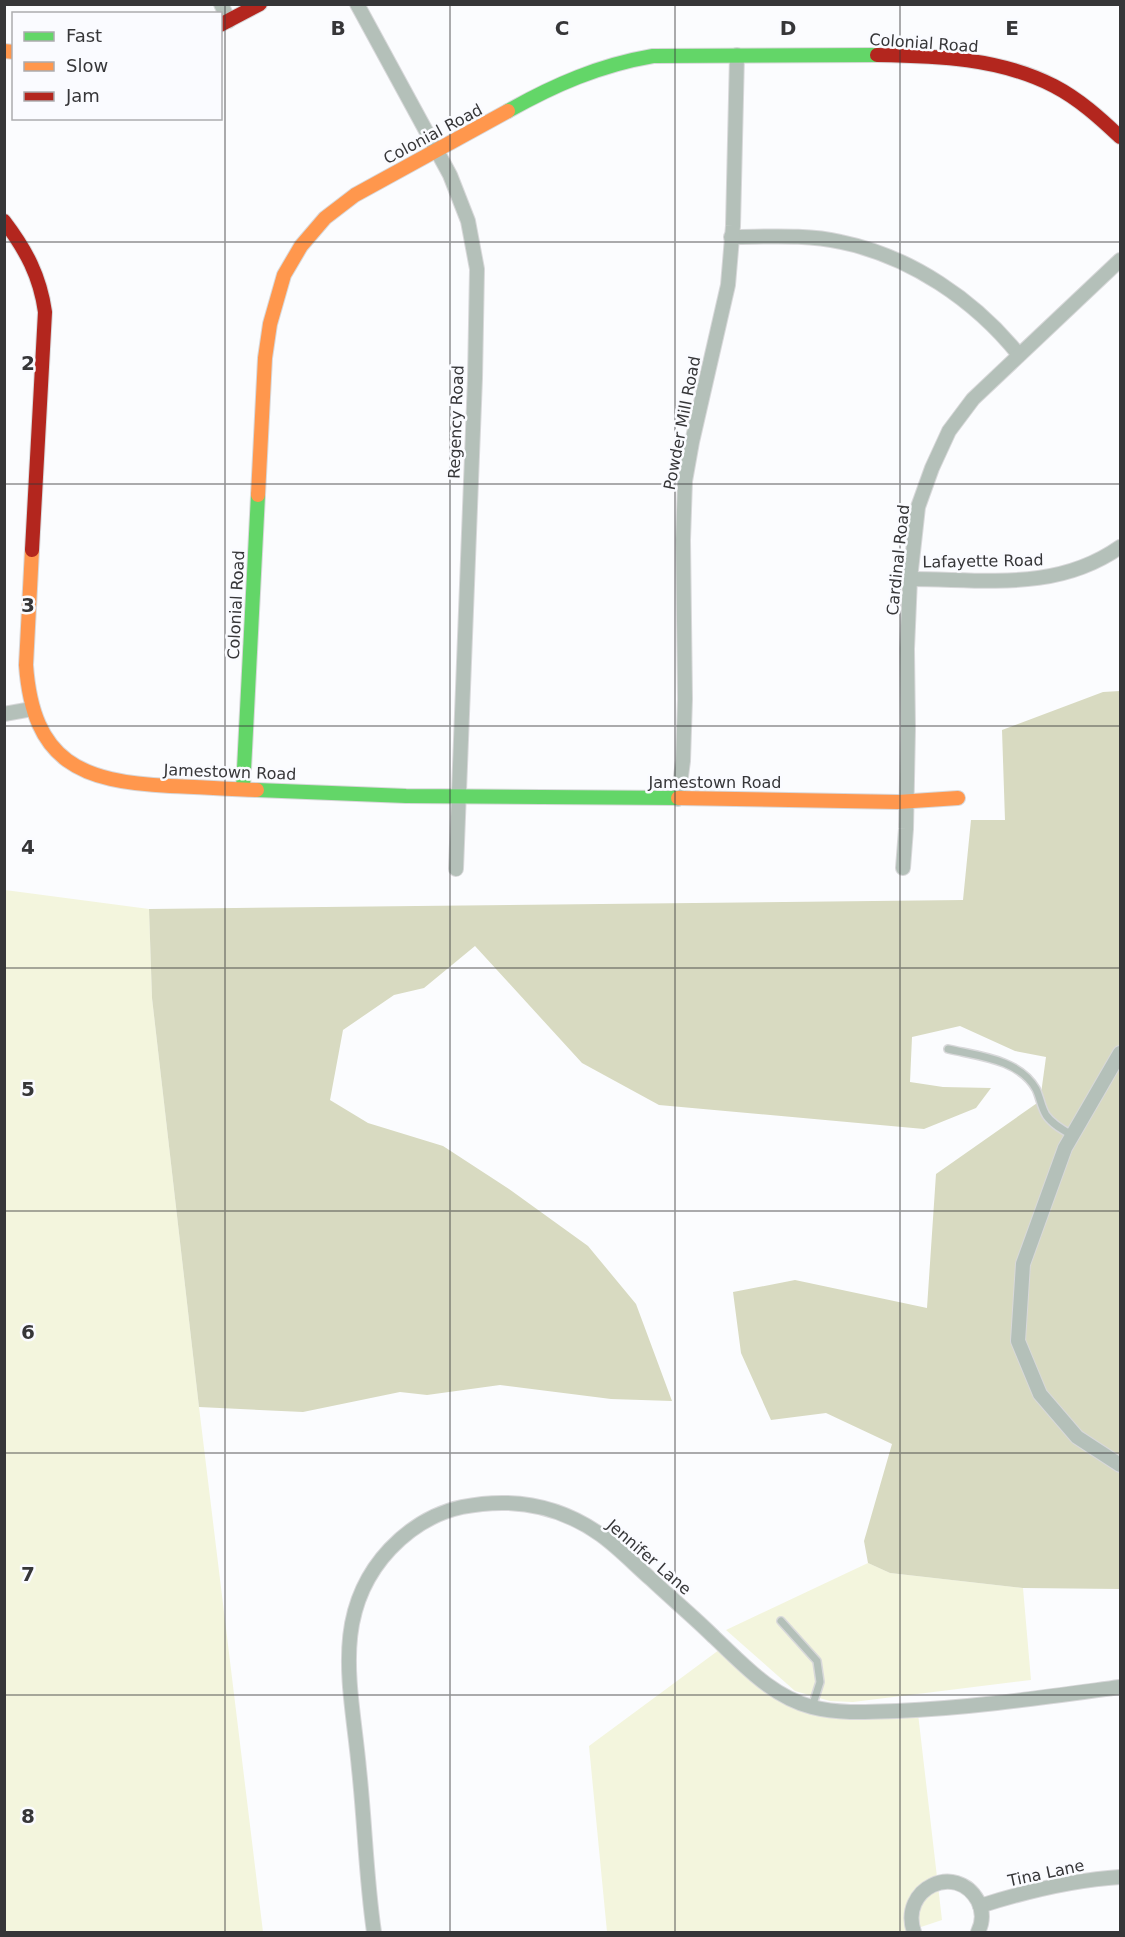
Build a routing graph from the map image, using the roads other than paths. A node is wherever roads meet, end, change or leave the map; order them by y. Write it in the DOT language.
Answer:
graph roads {
  1 [pos="221,4"];
  2 [pos="260,4"];
  3 [pos="357,4"];
  4 [pos="225,23"];
  5 [pos="737,55"];
  6 [pos="1120,137"];
  7 [pos="438,151"];
  8 [pos="4,221"];
  9 [pos="731,237"];
  10 [pos="1120,260"];
  11 [pos="1019,355"];
  12 [pos="1120,547"];
  13 [pos="910,579"];
  14 [pos="32,709"];
  15 [pos="4,714"];
  16 [pos="243,789"];
  17 [pos="460,796"];
  18 [pos="678,798"];
  19 [pos="958,798"];
  20 [pos="906,802"];
  21 [pos="903,868"];
  22 [pos="456,869"];
  23 [pos="948,1049"];
  24 [pos="1120,1053"];
  25 [pos="1072,1135"];
  26 [pos="1120,1465"];
  27 [pos="781,1621"];
  28 [pos="1120,1687"];
  29 [pos="812,1707"];
  30 [pos="1120,1877"];
  31 [pos="980,1906"];
  32 [pos="374,1932"];
  33 [pos="914,1932"];
  34 [pos="978,1932"];
  1 -- 4 [label="street"];
  2 -- 4 [label="street"];
  3 -- 7 [label="street, Regency Road"];
  5 -- 6 [label="street, Colonial Road"];
  5 -- 7 [label="street, Colonial Road"];
  5 -- 9 [label="street, Powder Mill Road"];
  7 -- 16 [label="street, Colonial Road"];
  7 -- 17 [label="street, Regency Road"];
  8 -- 14 [label="street, Jamestown Road"];
  9 -- 11 [label="street"];
  9 -- 18 [label="street, Powder Mill Road"];
  10 -- 11 [label="street, Cardinal Road"];
  11 -- 13 [label="street, Cardinal Road"];
  12 -- 13 [label="street, Lafayette Road"];
  13 -- 20 [label="street, Cardinal Road"];
  14 -- 15 [label="street"];
  14 -- 16 [label="street, Jamestown Road"];
  16 -- 17 [label="street, Jamestown Road"];
  17 -- 18 [label="street, Jamestown Road"];
  17 -- 22 [label="street, Regency Road"];
  18 -- 20 [label="street, Jamestown Road"];
  19 -- 20 [label="street, Jamestown Road"];
  20 -- 21 [label="street, Cardinal Road"];
  23 -- 25 [label="lane"];
  24 -- 25 [label="street"];
  25 -- 26 [label="street"];
  27 -- 29 [label="lane"];
  28 -- 29 [label="street, Jennifer Lane"];
  29 -- 32 [label="street, Jennifer Lane"];
  30 -- 31 [label="street, Tina Lane"];
  31 -- 33 [label="street"];
  31 -- 34 [label="street"];
}
